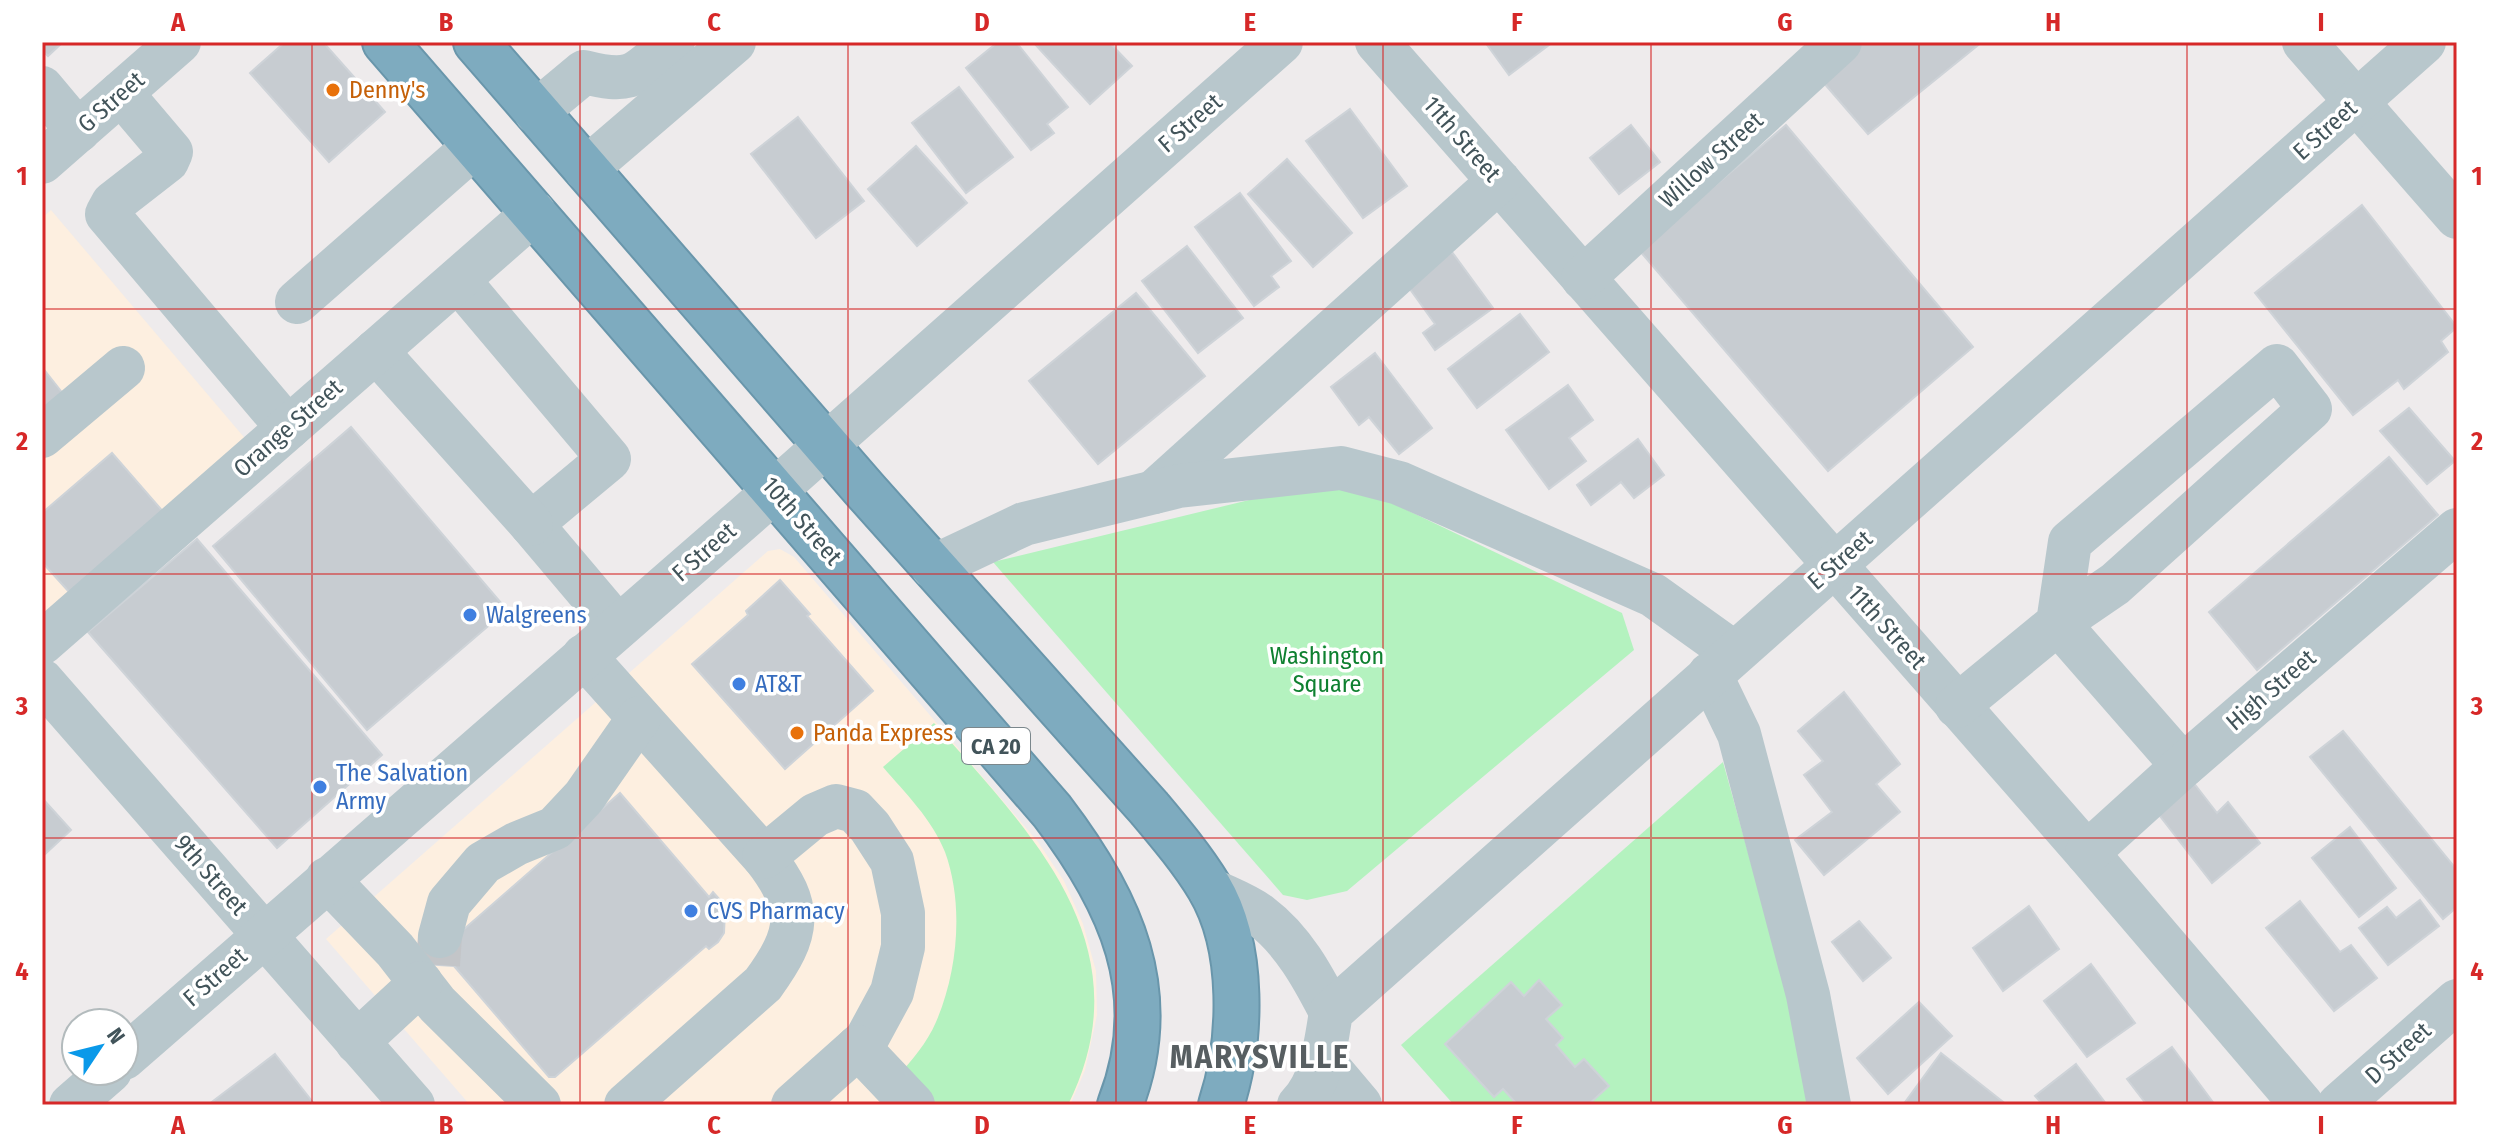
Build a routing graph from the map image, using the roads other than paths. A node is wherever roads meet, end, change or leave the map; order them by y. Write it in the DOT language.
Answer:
graph roads {
  1 [pos="179,42"];
  2 [pos="385,42"];
  3 [pos="476,42"];
  4 [pos="673,42"];
  5 [pos="734,42"];
  6 [pos="1281,42"];
  7 [pos="1377,42"];
  8 [pos="1840,42"];
  9 [pos="2304,42"];
  10 [pos="2424,42"];
  11 [pos="582,57"];
  12 [pos="42,88"];
  13 [pos="121,93"];
  14 [pos="2357,102"];
  15 [pos="536,112"];
  16 [pos="78,131"];
  17 [pos="475,146"];
  18 [pos="42,162"];
  19 [pos="586,169"];
  20 [pos="1499,181"];
  21 [pos="534,213"];
  22 [pos="2457,217"];
  23 [pos="1583,278"];
  24 [pos="458,280"];
  25 [pos="297,302"];
  26 [pos="376,351"];
  27 [pos="123,368"];
  28 [pos="288,428"];
  29 [pos="42,436"];
  30 [pos="826,445"];
  31 [pos="776,490"];
  32 [pos="1154,492"];
  33 [pos="531,524"];
  34 [pos="2457,530"];
  35 [pos="1834,566"];
  36 [pos="933,567"];
  37 [pos="2058,623"];
  38 [pos="618,627"];
  39 [pos="42,643"];
  40 [pos="584,656"];
  41 [pos="1722,664"];
  42 [pos="42,681"];
  43 [pos="1957,706"];
  44 [pos="639,718"];
  45 [pos="2183,766"];
  46 [pos="2087,853"];
  47 [pos="764,857"];
  48 [pos="327,879"];
  49 [pos="1211,890"];
  50 [pos="264,935"];
  51 [pos="430,958"];
  52 [pos="2457,1001"];
  53 [pos="1331,1012"];
  54 [pos="357,1042"];
  55 [pos="140,1044"];
  56 [pos="858,1047"];
  57 [pos="1322,1060"];
  58 [pos="92,1087"];
  59 [pos="1226,1090"];
  60 [pos="71,1105"];
  61 [pos="413,1105"];
  62 [pos="539,1105"];
  63 [pos="626,1105"];
  64 [pos="794,1105"];
  65 [pos="913,1105"];
  66 [pos="1120,1105"];
  67 [pos="1299,1105"];
  68 [pos="1360,1105"];
  69 [pos="1829,1105"];
  70 [pos="2302,1105"];
  71 [pos="2339,1105"];
  1 -- 13 [label="street, G Street"];
  2 -- 17 [label="highway, 10th Street / CA 20"];
  3 -- 15 [label="highway, CA 20"];
  4 -- 11 [label="street"];
  5 -- 19 [label="street"];
  6 -- 30 [label="street, F Street"];
  7 -- 20 [label="street, 11th Street"];
  8 -- 23 [label="street, Willow Street"];
  9 -- 14 [label="street"];
  10 -- 14 [label="street, E Street"];
  11 -- 15 [label="street"];
  12 -- 16 [label="street"];
  13 -- 16 [label="street, G Street"];
  13 -- 28 [label="street"];
  14 -- 22 [label="street"];
  14 -- 35 [label="street, E Street"];
  15 -- 19 [label="highway, CA 20"];
  16 -- 18 [label="street, G Street"];
  17 -- 21 [label="highway, 10th Street / CA 20"];
  17 -- 25 [label="street"];
  19 -- 30 [label="highway, CA 20"];
  20 -- 23 [label="street, 11th Street"];
  20 -- 32 [label="street"];
  21 -- 24 [label="street, Orange Street"];
  21 -- 31 [label="highway, 10th Street / CA 20"];
  23 -- 35 [label="street, 11th Street"];
  24 -- 26 [label="street, Orange Street"];
  24 -- 33 [label="street"];
  26 -- 28 [label="street, Orange Street"];
  26 -- 33 [label="street"];
  27 -- 29 [label="street"];
  28 -- 39 [label="street, Orange Street"];
  30 -- 31 [label="street, F Street"];
  30 -- 36 [label="highway, CA 20"];
  31 -- 38 [label="street, F Street"];
  31 -- 66 [label="highway, 10th Street / CA 20"];
  32 -- 36 [label="street"];
  32 -- 41 [label="street"];
  33 -- 38 [label="street"];
  34 -- 45 [label="street, High Street"];
  35 -- 41 [label="street, E Street"];
  35 -- 43 [label="street, 11th Street"];
  36 -- 49 [label="highway, CA 20"];
  37 -- 37 [label="street"];
  37 -- 43 [label="street"];
  37 -- 45 [label="street"];
  38 -- 40 [label="street, F Street"];
  40 -- 44 [label="street"];
  40 -- 48 [label="street, F Street"];
  41 -- 53 [label="street, E Street"];
  41 -- 69 [label="street"];
  42 -- 50 [label="street, 9th Street"];
  43 -- 46 [label="street, 11th Street"];
  44 -- 47 [label="street"];
  44 -- 51 [label="street"];
  45 -- 46 [label="street, High Street"];
  46 -- 70 [label="street, 11th Street"];
  47 -- 56 [label="street"];
  47 -- 63 [label="street"];
  48 -- 50 [label="street, F Street"];
  48 -- 51 [label="street"];
  49 -- 53 [label="street"];
  49 -- 59 [label="highway, CA 20"];
  50 -- 54 [label="street, 9th Street"];
  50 -- 55 [label="street, F Street"];
  51 -- 54 [label="street"];
  51 -- 62 [label="street"];
  52 -- 71 [label="street, D Street"];
  53 -- 57 [label="street"];
  54 -- 61 [label="street, 9th Street"];
  56 -- 64 [label="street"];
  56 -- 65 [label="street"];
  57 -- 67 [label="street"];
  57 -- 68 [label="street"];
  58 -- 60 [label="street"];
}
